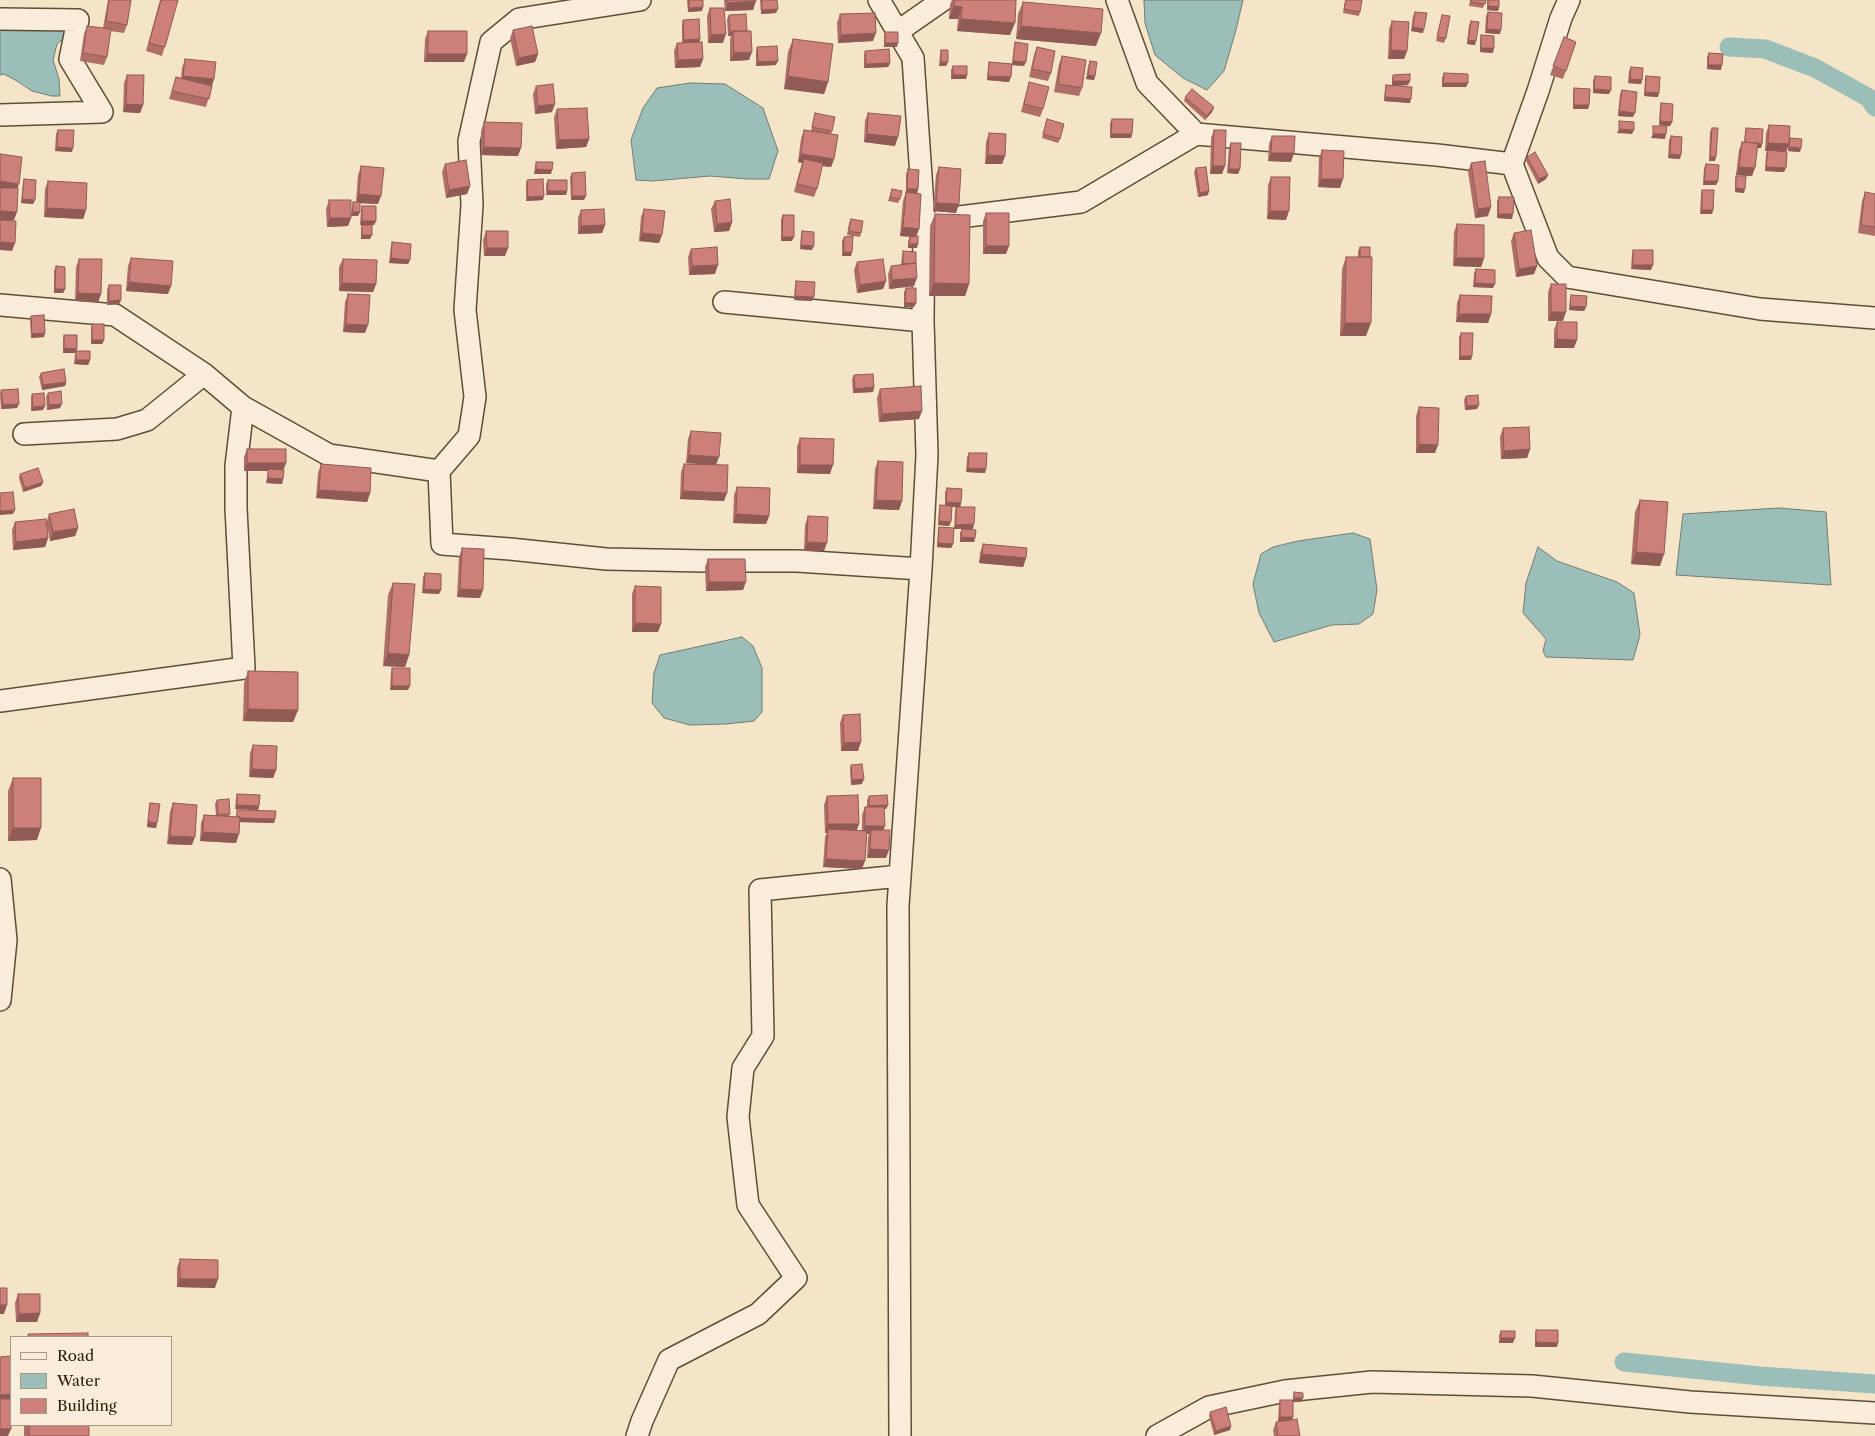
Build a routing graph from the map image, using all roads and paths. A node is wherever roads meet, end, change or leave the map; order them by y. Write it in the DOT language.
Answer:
graph roads {
  1 [pos="640,0"];
  2 [pos="879,0"];
  3 [pos="943,0"];
  4 [pos="1117,0"];
  5 [pos="1565,9"];
  6 [pos="0,19"];
  7 [pos="897,32"];
  8 [pos="0,115"];
  9 [pos="1196,134"];
  10 [pos="1512,164"];
  11 [pos="924,221"];
  12 [pos="724,302"];
  13 [pos="0,305"];
  14 [pos="1875,318"];
  15 [pos="924,321"];
  16 [pos="204,374"];
  17 [pos="243,407"];
  18 [pos="24,434"];
  19 [pos="439,471"];
  20 [pos="922,568"];
  21 [pos="0,701"];
  22 [pos="900,876"];
  23 [pos="0,879"];
  24 [pos="0,1000"];
  25 [pos="1875,1413"];
  26 [pos="637,1436"];
  27 [pos="900,1436"];
  28 [pos="1157,1436"];
  1 -- 19 [label="street"];
  2 -- 7 [label="street"];
  3 -- 7 [label="street"];
  4 -- 9 [label="street"];
  5 -- 10 [label="street"];
  6 -- 8 [label="street"];
  7 -- 11 [label="street"];
  9 -- 10 [label="street"];
  9 -- 11 [label="street"];
  10 -- 14 [label="street"];
  11 -- 15 [label="street"];
  12 -- 15 [label="street"];
  13 -- 16 [label="street"];
  15 -- 20 [label="street"];
  16 -- 17 [label="street"];
  16 -- 18 [label="street"];
  17 -- 19 [label="street"];
  17 -- 21 [label="street"];
  19 -- 20 [label="street"];
  20 -- 22 [label="street"];
  22 -- 26 [label="street"];
  22 -- 27 [label="street"];
  23 -- 24 [label="street"];
  25 -- 28 [label="street"];
}
